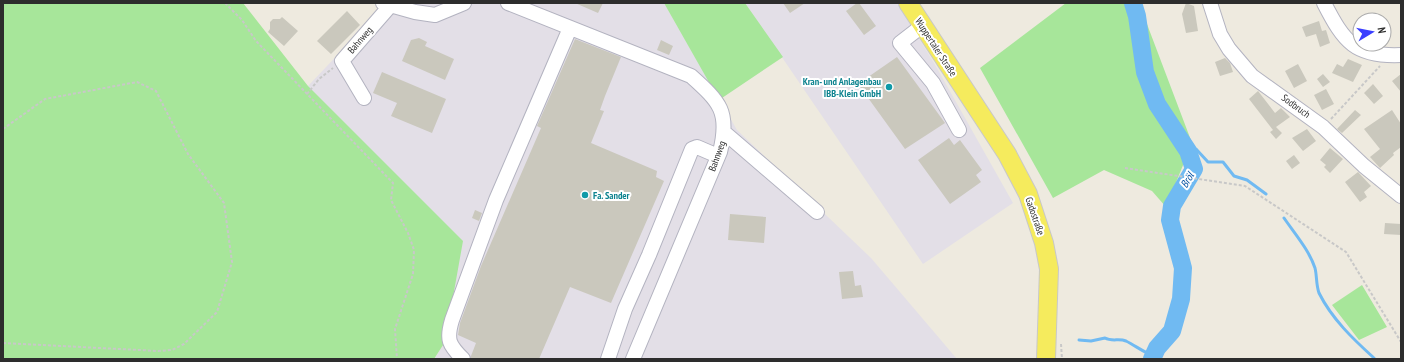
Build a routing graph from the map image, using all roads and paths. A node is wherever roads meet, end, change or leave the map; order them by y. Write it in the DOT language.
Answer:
graph roads {
  1 [pos="225,3"];
  2 [pos="464,3"];
  3 [pos="508,3"];
  4 [pos="908,3"];
  5 [pos="1210,3"];
  6 [pos="1324,3"];
  7 [pos="387,4"];
  8 [pos="922,26"];
  9 [pos="570,28"];
  10 [pos="1395,55"];
  11 [pos="342,62"];
  12 [pos="964,90"];
  13 [pos="307,94"];
  14 [pos="364,98"];
  15 [pos="1323,127"];
  16 [pos="3,129"];
  17 [pos="959,130"];
  18 [pos="725,133"];
  19 [pos="718,156"];
  20 [pos="1125,168"];
  21 [pos="1401,196"];
  22 [pos="817,212"];
  23 [pos="1401,342"];
  24 [pos="3,343"];
  25 [pos="397,359"];
  26 [pos="463,359"];
  27 [pos="608,359"];
  28 [pos="633,359"];
  29 [pos="1046,359"];
  1 -- 13 [label="path"];
  2 -- 7 [label="street, Bahnweg"];
  3 -- 9 [label="street, Bahnweg"];
  4 -- 8 [label="main road, Wuppertaler Straße"];
  5 -- 15 [label="street, Sodbruch"];
  6 -- 10 [label="street"];
  7 -- 11 [label="street, Bahnweg"];
  8 -- 12 [label="main road, Wuppertaler Straße"];
  8 -- 17 [label="street"];
  9 -- 18 [label="street, Bahnweg"];
  9 -- 26 [label="street"];
  10 -- 15 [label="path"];
  11 -- 13 [label="path"];
  11 -- 14 [label="street, Bahnweg"];
  12 -- 29 [label="main road, Gadostraße"];
  13 -- 25 [label="path"];
  15 -- 21 [label="street, Sodbruch"];
  16 -- 24 [label="path"];
  18 -- 19 [label="street, Bahnweg"];
  18 -- 22 [label="street"];
  19 -- 27 [label="street"];
  19 -- 28 [label="street, Bahnweg"];
  20 -- 23 [label="path"];
}
